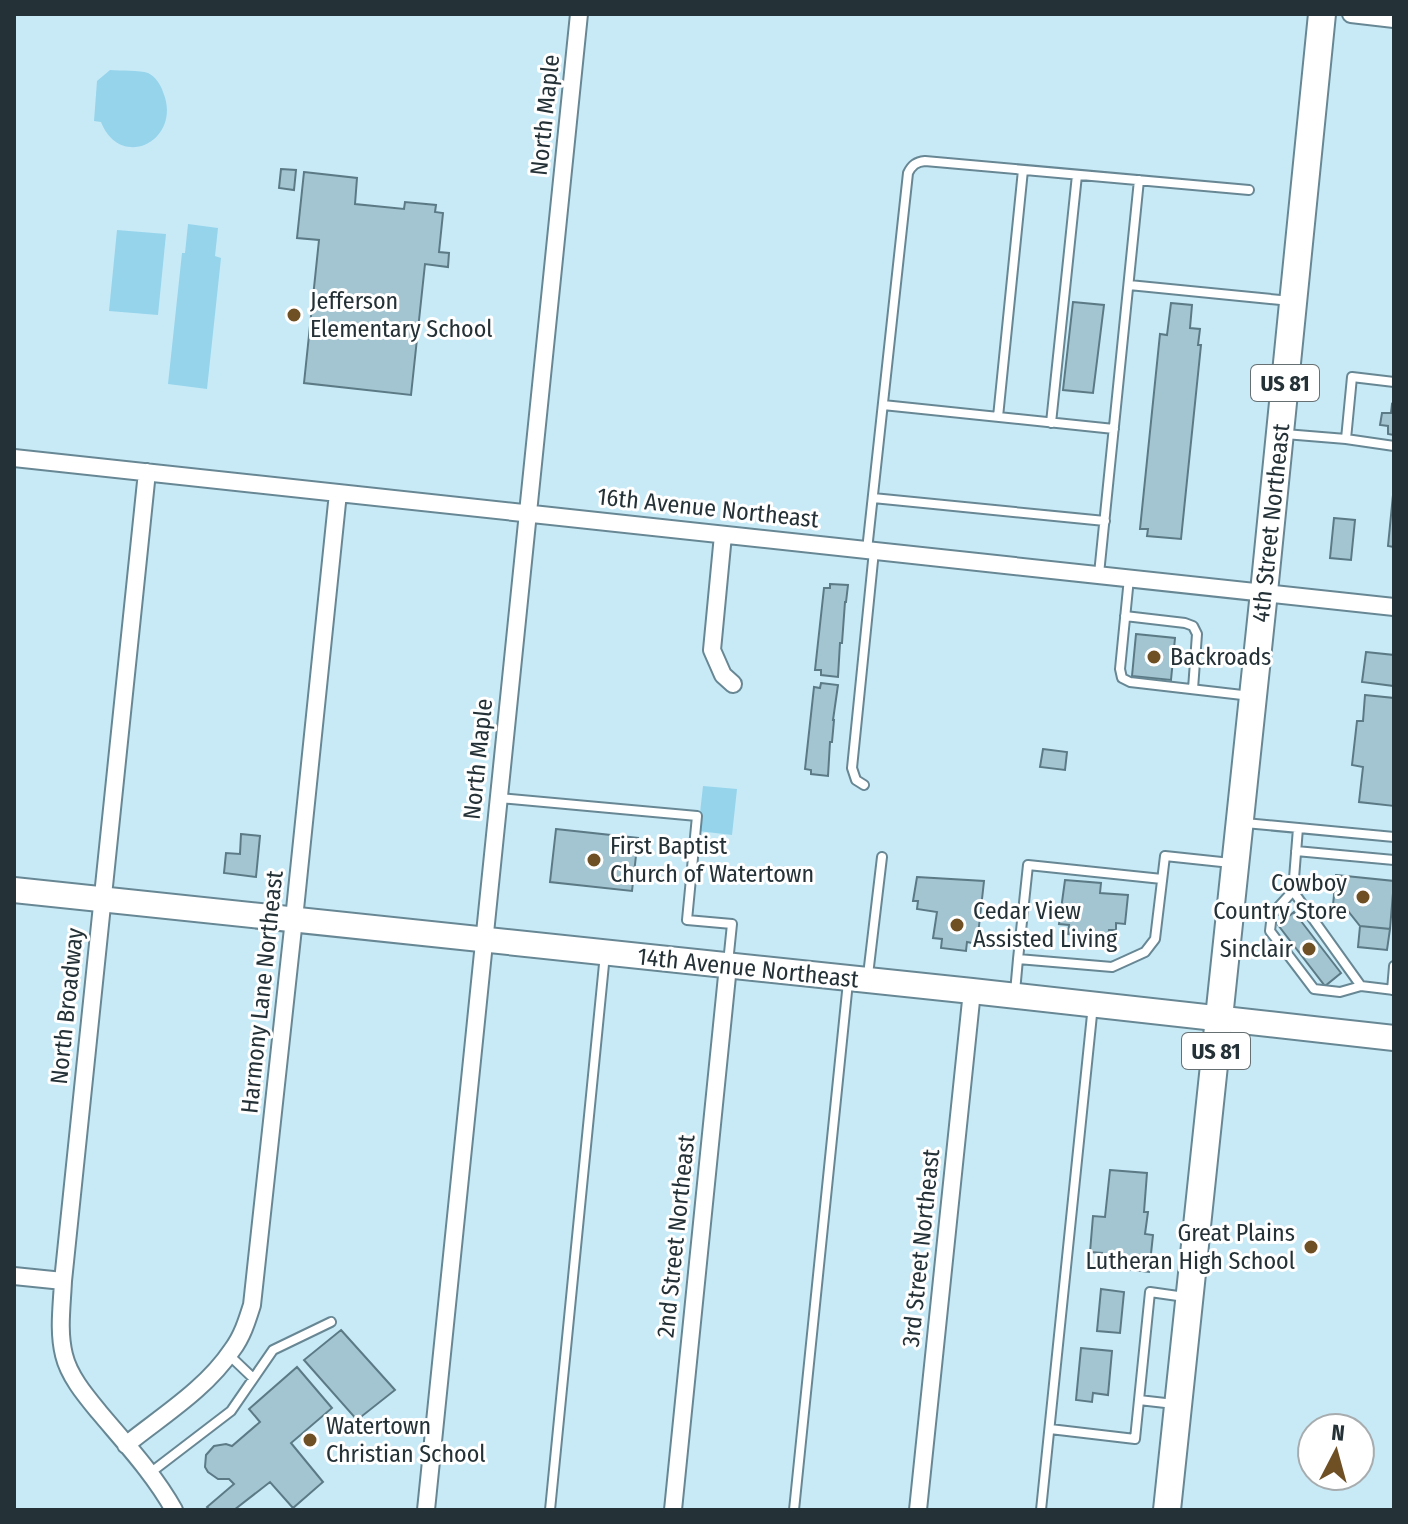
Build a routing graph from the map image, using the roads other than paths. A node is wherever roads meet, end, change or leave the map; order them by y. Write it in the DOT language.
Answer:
graph roads {
  1 [pos="579,14"];
  2 [pos="1322,14"];
  3 [pos="1351,14"];
  4 [pos="1394,19"];
  5 [pos="1023,170"];
  6 [pos="1077,175"];
  7 [pos="1139,180"];
  8 [pos="1249,190"];
  9 [pos="1129,285"];
  10 [pos="1294,302"];
  11 [pos="1394,382"];
  12 [pos="883,405"];
  13 [pos="998,417"];
  14 [pos="1051,423"];
  15 [pos="1114,429"];
  16 [pos="1280,433"];
  17 [pos="1346,439"];
  18 [pos="1394,446"];
  19 [pos="14,458"];
  20 [pos="147,472"];
  21 [pos="338,493"];
  22 [pos="873,498"];
  23 [pos="528,513"];
  24 [pos="1105,521"];
  25 [pos="723,535"];
  26 [pos="871,550"];
  27 [pos="1099,574"];
  28 [pos="1129,577"];
  29 [pos="1264,592"];
  30 [pos="1394,607"];
  31 [pos="1125,616"];
  32 [pos="733,684"];
  33 [pos="1193,689"];
  34 [pos="1253,696"];
  35 [pos="864,785"];
  36 [pos="499,797"];
  37 [pos="1240,822"];
  38 [pos="1298,828"];
  39 [pos="1394,837"];
  40 [pos="1296,851"];
  41 [pos="882,857"];
  42 [pos="1394,860"];
  43 [pos="1236,864"];
  44 [pos="1162,879"];
  45 [pos="14,890"];
  46 [pos="1293,891"];
  47 [pos="102,899"];
  48 [pos="294,919"];
  49 [pos="484,939"];
  50 [pos="605,952"];
  51 [pos="1018,959"];
  52 [pos="728,966"];
  53 [pos="1394,966"];
  54 [pos="858,979"];
  55 [pos="1361,986"];
  56 [pos="1393,990"];
  57 [pos="972,991"];
  58 [pos="1014,996"];
  59 [pos="1093,1004"];
  60 [pos="1219,1019"];
  61 [pos="1394,1038"];
  62 [pos="14,1276"];
  63 [pos="63,1281"];
  64 [pos="1190,1297"];
  65 [pos="331,1322"];
  66 [pos="229,1355"];
  67 [pos="253,1378"];
  68 [pos="1139,1400"];
  69 [pos="1178,1405"];
  70 [pos="1050,1429"];
  71 [pos="126,1445"];
  72 [pos="149,1473"];
  73 [pos="174,1510"];
  74 [pos="426,1510"];
  75 [pos="550,1510"];
  76 [pos="673,1510"];
  77 [pos="794,1510"];
  78 [pos="918,1510"];
  79 [pos="1041,1510"];
  80 [pos="1167,1510"];
  1 -- 23 [label="street, North Maple"];
  2 -- 10 [label="main road, 4th Street Northeast / US 81"];
  3 -- 4 [label="street"];
  5 -- 6 [label="lane"];
  5 -- 12 [label="lane"];
  5 -- 13 [label="lane"];
  6 -- 7 [label="lane"];
  6 -- 14 [label="lane"];
  7 -- 8 [label="lane"];
  7 -- 9 [label="lane"];
  9 -- 10 [label="lane"];
  9 -- 15 [label="lane"];
  10 -- 16 [label="main road, 4th Street Northeast / US 81"];
  11 -- 17 [label="lane"];
  12 -- 13 [label="lane"];
  12 -- 22 [label="lane"];
  13 -- 14 [label="lane"];
  14 -- 15 [label="lane"];
  15 -- 24 [label="lane"];
  16 -- 17 [label="lane"];
  16 -- 29 [label="main road, 4th Street Northeast / US 81"];
  17 -- 18 [label="lane"];
  19 -- 20 [label="street, 16th Avenue Northeast"];
  20 -- 21 [label="street, 16th Avenue Northeast"];
  20 -- 47 [label="street, North Broadway"];
  21 -- 23 [label="street, 16th Avenue Northeast"];
  21 -- 48 [label="street, Harmony Lane Northeast"];
  22 -- 24 [label="lane"];
  22 -- 26 [label="lane"];
  23 -- 25 [label="street, 16th Avenue Northeast"];
  23 -- 36 [label="street, North Maple"];
  24 -- 27 [label="lane"];
  25 -- 26 [label="street, 16th Avenue Northeast"];
  25 -- 32 [label="street"];
  26 -- 27 [label="street, 16th Avenue Northeast"];
  26 -- 35 [label="lane"];
  27 -- 28 [label="street, 16th Avenue Northeast"];
  28 -- 29 [label="street, 16th Avenue Northeast"];
  28 -- 31 [label="lane"];
  29 -- 30 [label="street, 16th Avenue Northeast"];
  29 -- 34 [label="main road, 4th Street Northeast / US 81"];
  31 -- 33 [label="lane"];
  31 -- 33 [label="lane"];
  33 -- 34 [label="lane"];
  34 -- 37 [label="main road, 4th Street Northeast / US 81"];
  36 -- 49 [label="street, North Maple"];
  36 -- 52 [label="lane"];
  37 -- 38 [label="lane"];
  37 -- 43 [label="main road, 4th Street Northeast / US 81"];
  38 -- 39 [label="lane"];
  38 -- 40 [label="lane"];
  40 -- 42 [label="lane"];
  40 -- 46 [label="lane"];
  41 -- 54 [label="lane"];
  43 -- 44 [label="lane"];
  43 -- 60 [label="main road, 4th Street Northeast / US 81"];
  44 -- 51 [label="lane"];
  44 -- 51 [label="lane"];
  45 -- 47 [label="main road, 14th Avenue Northeast"];
  46 -- 55 [label="lane"];
  46 -- 55 [label="lane"];
  47 -- 48 [label="main road, 14th Avenue Northeast"];
  47 -- 63 [label="street, North Broadway"];
  48 -- 49 [label="main road, 14th Avenue Northeast"];
  48 -- 66 [label="street, Harmony Lane Northeast"];
  49 -- 50 [label="main road, 14th Avenue Northeast"];
  49 -- 74 [label="street, North Maple"];
  50 -- 52 [label="main road, 14th Avenue Northeast"];
  50 -- 75 [label="lane"];
  51 -- 58 [label="lane"];
  52 -- 54 [label="main road, 14th Avenue Northeast"];
  52 -- 76 [label="street, 2nd Street Northeast"];
  53 -- 56 [label="lane"];
  54 -- 57 [label="main road, 14th Avenue Northeast"];
  54 -- 77 [label="lane"];
  55 -- 56 [label="lane"];
  57 -- 58 [label="main road, 14th Avenue Northeast"];
  57 -- 78 [label="street, 3rd Street Northeast"];
  58 -- 59 [label="main road, 14th Avenue Northeast"];
  59 -- 60 [label="main road, 14th Avenue Northeast"];
  59 -- 70 [label="lane"];
  60 -- 61 [label="main road, 14th Avenue Northeast"];
  60 -- 64 [label="main road, 4th Street Northeast / US 81"];
  62 -- 63 [label="street"];
  63 -- 71 [label="street, North Broadway"];
  64 -- 68 [label="lane"];
  64 -- 69 [label="main road, 4th Street Northeast / US 81"];
  65 -- 67 [label="lane"];
  66 -- 67 [label="lane"];
  66 -- 71 [label="street, Harmony Lane Northeast"];
  67 -- 72 [label="lane"];
  68 -- 69 [label="lane"];
  68 -- 70 [label="lane"];
  69 -- 80 [label="main road, 4th Street Northeast / US 81"];
  70 -- 79 [label="lane"];
  71 -- 72 [label="street, North Broadway"];
  72 -- 73 [label="street, North Broadway"];
}
